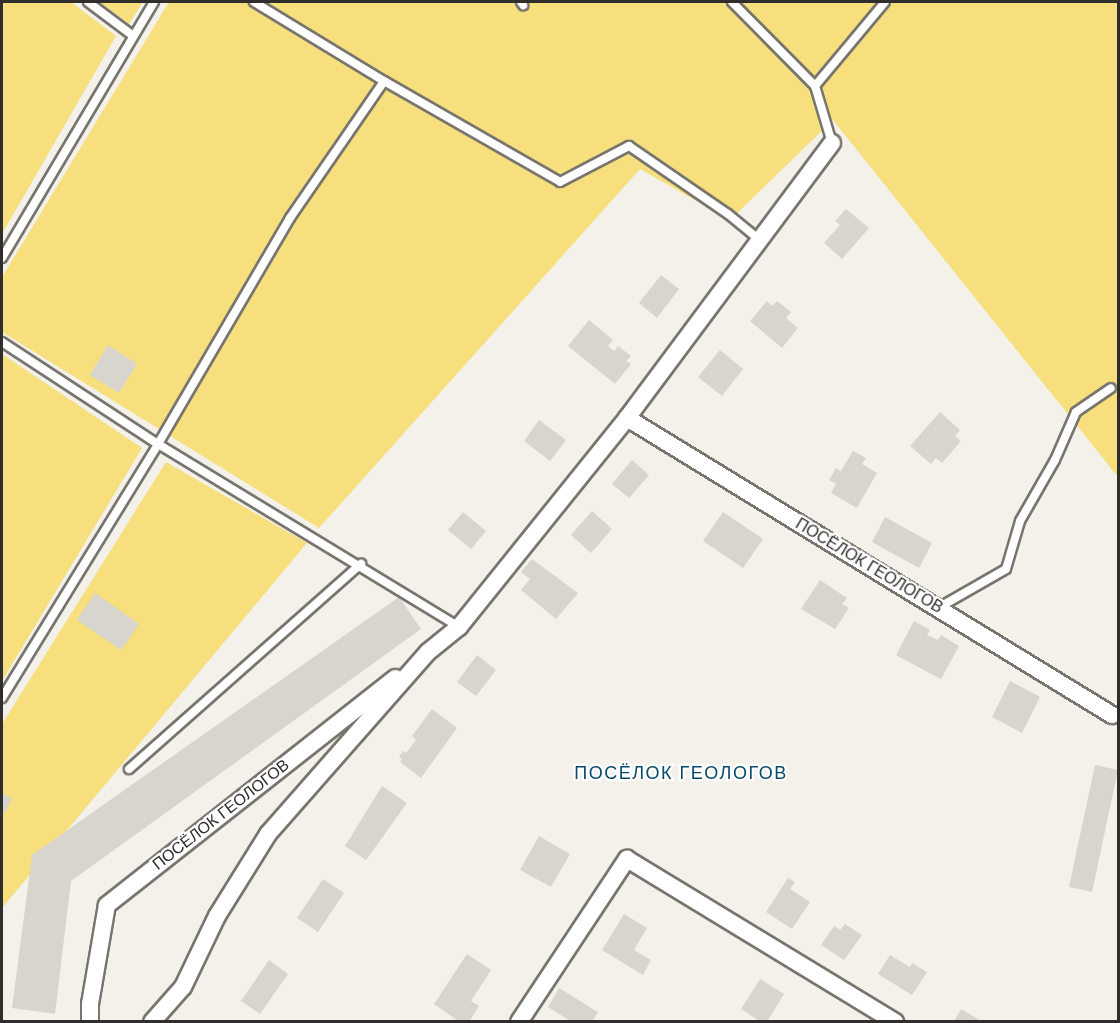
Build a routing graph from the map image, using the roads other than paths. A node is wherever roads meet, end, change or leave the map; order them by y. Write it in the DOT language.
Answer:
graph roads {
  1 [pos="88,2"];
  2 [pos="154,2"];
  3 [pos="254,2"];
  4 [pos="732,2"];
  5 [pos="885,2"];
  6 [pos="132,35"];
  7 [pos="384,81"];
  8 [pos="815,86"];
  9 [pos="832,143"];
  10 [pos="761,241"];
  11 [pos="2,258"];
  12 [pos="2,342"];
  13 [pos="1111,388"];
  14 [pos="627,418"];
  15 [pos="158,444"];
  16 [pos="361,564"];
  17 [pos="938,608"];
  18 [pos="459,627"];
  19 [pos="428,652"];
  20 [pos="2,698"];
  21 [pos="1115,715"];
  22 [pos="129,770"];
  23 [pos="90,1022"];
  24 [pos="152,1022"];
  25 [pos="519,1022"];
  26 [pos="895,1022"];
  1 -- 6 [label="lane"];
  2 -- 6 [label="lane"];
  3 -- 7 [label="lane"];
  4 -- 8 [label="lane"];
  5 -- 8 [label="lane"];
  6 -- 11 [label="lane"];
  7 -- 10 [label="lane"];
  7 -- 15 [label="lane"];
  8 -- 9 [label="lane"];
  9 -- 10 [label="street, ПОСЁЛОК ГЕОЛОГОВ"];
  10 -- 14 [label="street, ПОСЁЛОК ГЕОЛОГОВ"];
  12 -- 15 [label="lane"];
  13 -- 17 [label="lane"];
  14 -- 17 [label="street, ПОСЁЛОК ГЕОЛОГОВ"];
  14 -- 18 [label="street, ПОСЁЛОК ГЕОЛОГОВ"];
  15 -- 16 [label="lane"];
  15 -- 20 [label="lane"];
  16 -- 18 [label="lane"];
  16 -- 22 [label="lane"];
  17 -- 21 [label="street, ПОСЁЛОК ГЕОЛОГОВ"];
  18 -- 19 [label="street, ПОСЁЛОК ГЕОЛОГОВ"];
  19 -- 23 [label="street, ПОСЁЛОК ГЕОЛОГОВ"];
  19 -- 24 [label="street, ПОСЁЛОК ГЕОЛОГОВ"];
  25 -- 26 [label="street"];
}
